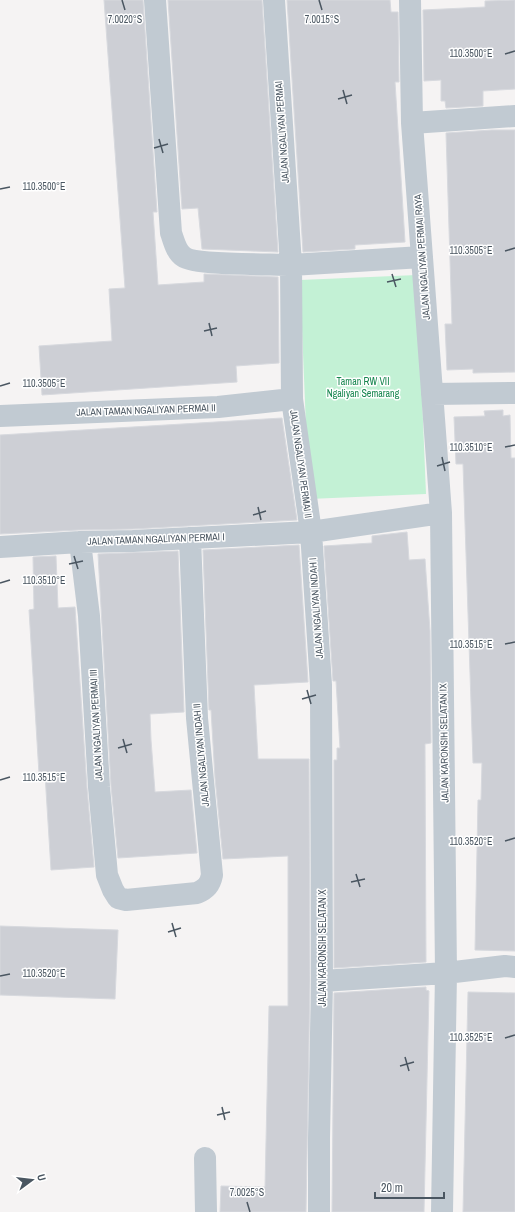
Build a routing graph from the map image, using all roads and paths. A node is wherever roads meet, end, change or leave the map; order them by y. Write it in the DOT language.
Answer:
graph roads {
  1 [pos="155,0"];
  2 [pos="274,0"];
  3 [pos="410,0"];
  4 [pos="515,116"];
  5 [pos="412,123"];
  6 [pos="422,256"];
  7 [pos="291,265"];
  8 [pos="515,393"];
  9 [pos="432,394"];
  10 [pos="292,399"];
  11 [pos="0,416"];
  12 [pos="441,513"];
  13 [pos="311,532"];
  14 [pos="190,538"];
  15 [pos="80,542"];
  16 [pos="0,547"];
  17 [pos="321,685"];
  18 [pos="126,900"];
  19 [pos="515,967"];
  20 [pos="446,973"];
  21 [pos="322,981"];
  22 [pos="206,1158"];
  23 [pos="206,1212"];
  24 [pos="319,1212"];
  25 [pos="442,1212"];
  1 -- 7 [label="street"];
  2 -- 7 [label="street, JALAN NGALIYAN PERMAI"];
  3 -- 5 [label="street, JALAN NGALIYAN PERMAI RAYA"];
  4 -- 5 [label="street"];
  5 -- 6 [label="street, JALAN NGALIYAN PERMAI RAYA"];
  6 -- 7 [label="street"];
  6 -- 9 [label="street, JALAN NGALIYAN PERMAI RAYA"];
  7 -- 10 [label="street, JALAN NGALIYAN PERMAI II"];
  8 -- 9 [label="street"];
  9 -- 12 [label="street, JALAN NGALIYAN PERMAI RAYA"];
  10 -- 11 [label="street, JALAN TAMAN NGALIYAN PERMAI II"];
  10 -- 13 [label="street, JALAN NGALIYAN PERMAI II"];
  12 -- 13 [label="street, JALAN NGALIYAN PERMAI II"];
  12 -- 20 [label="street, JALAN KARONSIH SELATAN IX"];
  13 -- 14 [label="street, JALAN TAMAN NGALIYAN PERMAI I"];
  13 -- 17 [label="street, JALAN NGALIYAN INDAH I"];
  14 -- 15 [label="street, JALAN TAMAN NGALIYAN PERMAI I"];
  14 -- 18 [label="street, JALAN NGALIYAN INDAH II"];
  15 -- 16 [label="street, JALAN TAMAN NGALIYAN PERMAI I"];
  15 -- 18 [label="street, JALAN NGALIYAN PERMAI III"];
  17 -- 21 [label="street, JALAN KARONSIH SELATAN X"];
  19 -- 20 [label="street"];
  20 -- 21 [label="street"];
  20 -- 25 [label="street, JALAN KARONSIH SELATAN IX"];
  21 -- 24 [label="street, JALAN KARONSIH SELATAN X"];
  22 -- 23 [label="street"];
}
